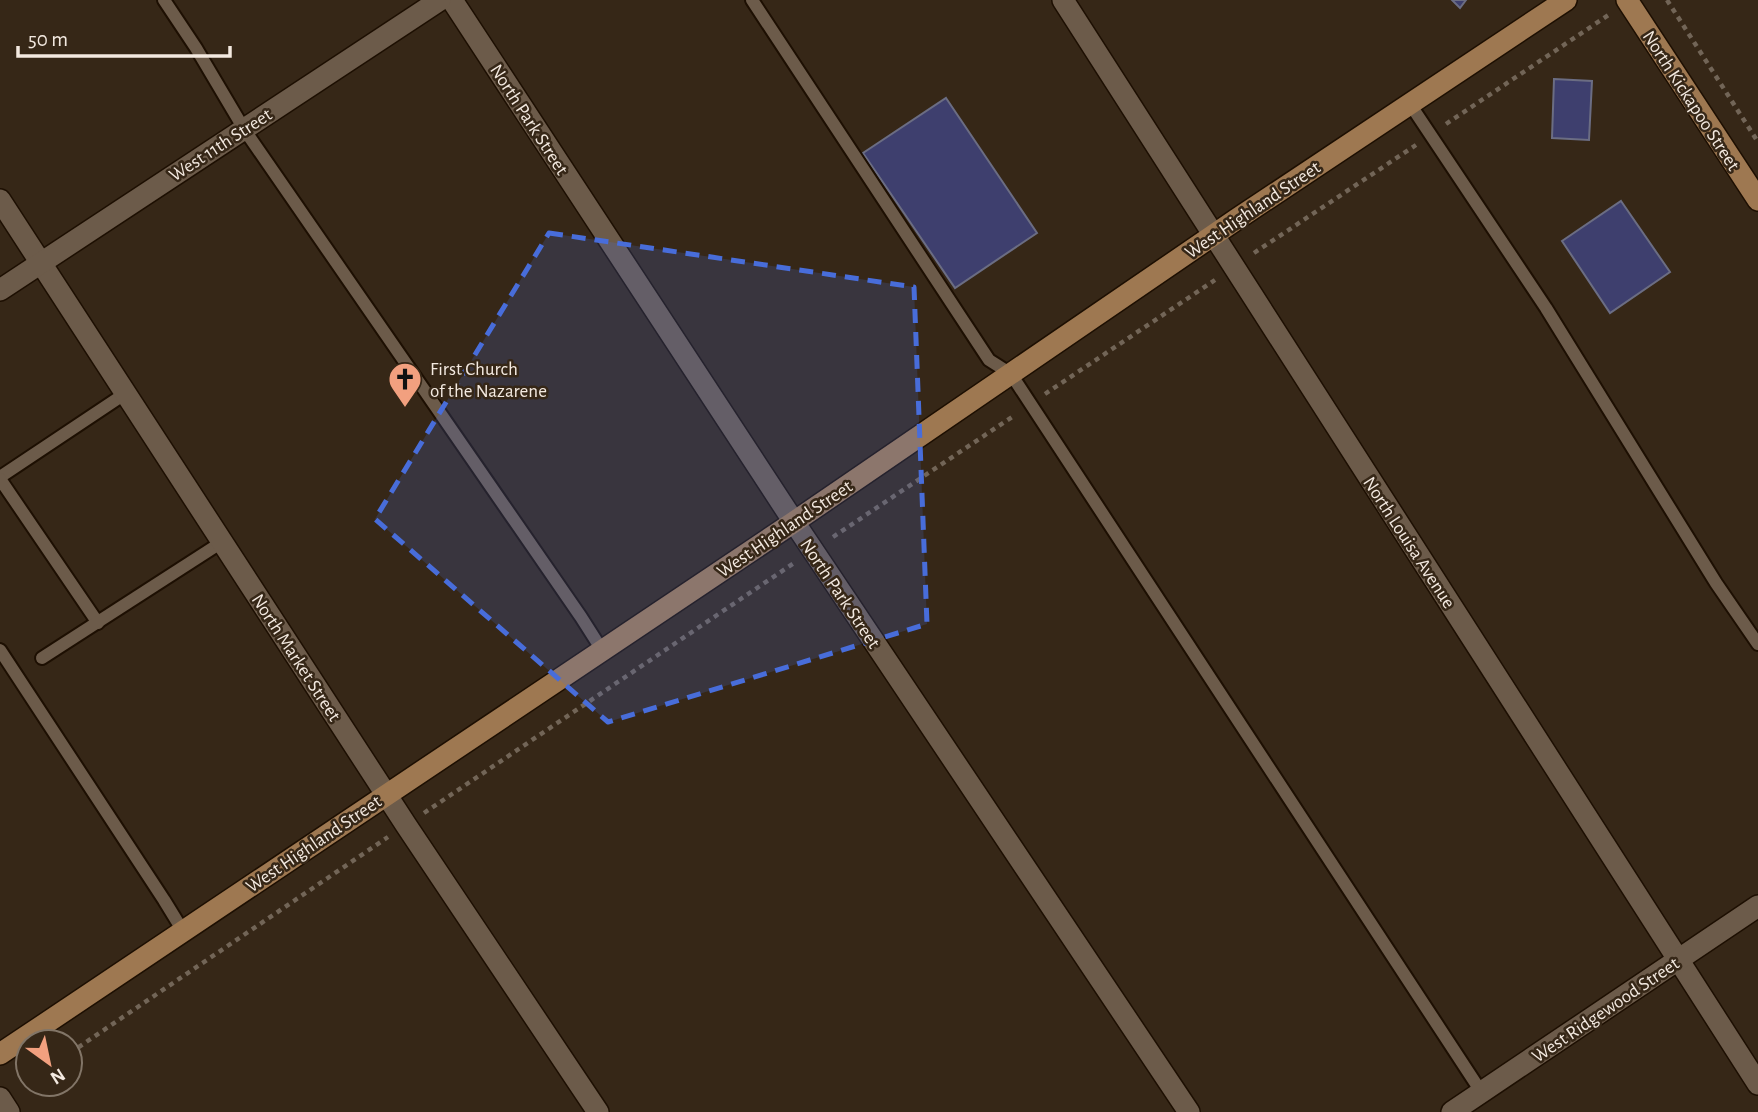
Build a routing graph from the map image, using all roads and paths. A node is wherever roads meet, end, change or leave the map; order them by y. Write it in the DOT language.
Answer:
graph roads {
  1 [pos="164,0"];
  2 [pos="440,0"];
  3 [pos="452,0"];
  4 [pos="752,0"];
  5 [pos="1063,0"];
  6 [pos="1566,0"];
  7 [pos="1667,0"];
  8 [pos="1628,1"];
  9 [pos="1410,104"];
  10 [pos="244,129"];
  11 [pos="1431,135"];
  12 [pos="1758,142"];
  13 [pos="0,200"];
  14 [pos="1758,200"];
  15 [pos="1214,235"];
  16 [pos="41,262"];
  17 [pos="1234,267"];
  18 [pos="0,290"];
  19 [pos="1011,374"];
  20 [pos="126,393"];
  21 [pos="1030,405"];
  22 [pos="0,478"];
  23 [pos="794,522"];
  24 [pos="222,542"];
  25 [pos="813,551"];
  26 [pos="98,623"];
  27 [pos="1758,644"];
  28 [pos="0,650"];
  29 [pos="602,650"];
  30 [pos="42,658"];
  31 [pos="386,794"];
  32 [pos="405,825"];
  33 [pos="1758,906"];
  34 [pos="183,931"];
  35 [pos="1677,960"];
  36 [pos="84,1043"];
  37 [pos="0,1054"];
  38 [pos="1758,1084"];
  39 [pos="1482,1093"];
  40 [pos="0,1098"];
  41 [pos="9,1112"];
  42 [pos="598,1112"];
  43 [pos="1189,1112"];
  44 [pos="1452,1112"];
  1 -- 10 [label="lane"];
  2 -- 10 [label="street, West 11th Street"];
  3 -- 23 [label="street, North Park Street"];
  4 -- 19 [label="lane"];
  5 -- 15 [label="street, North Louisa Avenue"];
  6 -- 9 [label="main road, West Highland Street"];
  7 -- 12 [label="path"];
  8 -- 11 [label="path, West Highland Street"];
  8 -- 14 [label="main road, North Kickapoo Street"];
  9 -- 11 [label="lane"];
  9 -- 15 [label="main road, West Highland Street"];
  10 -- 16 [label="street, West 11th Street"];
  10 -- 29 [label="lane"];
  11 -- 17 [label="path, West Highland Street"];
  11 -- 27 [label="lane"];
  13 -- 16 [label="street, North Market Street"];
  15 -- 17 [label="street, North Louisa Avenue"];
  15 -- 19 [label="main road, West Highland Street"];
  16 -- 18 [label="street, West 11th Street"];
  16 -- 20 [label="street, North Market Street"];
  17 -- 21 [label="path, West Highland Street"];
  17 -- 35 [label="street, North Louisa Avenue"];
  19 -- 21 [label="lane"];
  19 -- 23 [label="main road, West Highland Street"];
  20 -- 22 [label="lane"];
  20 -- 24 [label="street, North Market Street"];
  21 -- 25 [label="path, West Highland Street"];
  21 -- 39 [label="lane"];
  22 -- 26 [label="lane"];
  23 -- 25 [label="street, North Park Street"];
  23 -- 29 [label="main road, West Highland Street"];
  24 -- 26 [label="lane"];
  24 -- 31 [label="street, North Market Street"];
  25 -- 32 [label="path, West Highland Street"];
  25 -- 43 [label="street, North Park Street"];
  26 -- 30 [label="lane"];
  28 -- 34 [label="lane"];
  29 -- 31 [label="main road, West Highland Street"];
  31 -- 32 [label="street, North Market Street"];
  31 -- 34 [label="main road, West Highland Street"];
  32 -- 36 [label="path, West Highland Street"];
  32 -- 42 [label="street, North Market Street"];
  33 -- 35 [label="street, West Ridgewood Street"];
  34 -- 37 [label="main road, West Highland Street"];
  35 -- 38 [label="street, North Louisa Avenue"];
  35 -- 39 [label="street, West Ridgewood Street"];
  39 -- 44 [label="street, West Ridgewood Street"];
  40 -- 41 [label="street"];
}
